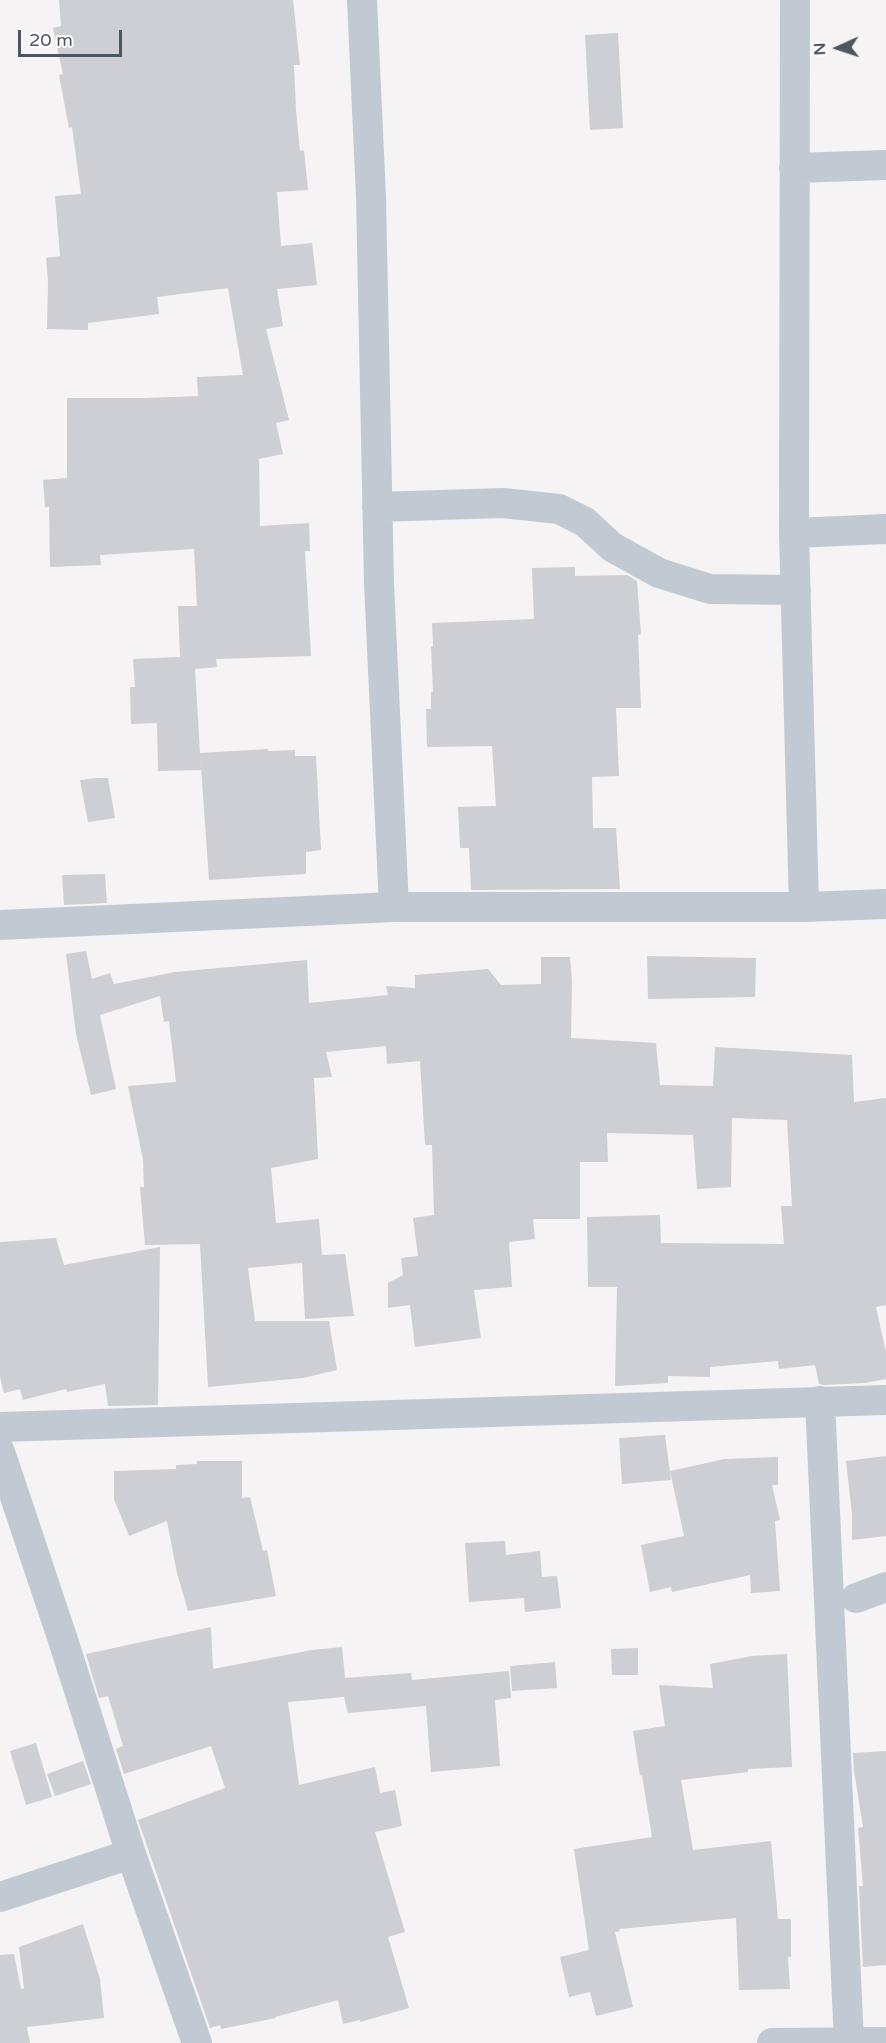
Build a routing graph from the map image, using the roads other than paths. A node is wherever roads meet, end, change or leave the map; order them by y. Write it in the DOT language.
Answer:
graph roads {
  1 [pos="362,0"];
  2 [pos="795,0"];
  3 [pos="886,165"];
  4 [pos="794,168"];
  5 [pos="377,507"];
  6 [pos="886,529"];
  7 [pos="794,533"];
  8 [pos="796,590"];
  9 [pos="886,903"];
  10 [pos="394,907"];
  11 [pos="804,907"];
  12 [pos="0,925"];
  13 [pos="886,1400"];
  14 [pos="820,1401"];
  15 [pos="0,1427"];
  16 [pos="0,1452"];
  17 [pos="886,1587"];
  18 [pos="856,1598"];
  19 [pos="131,1854"];
  20 [pos="0,1897"];
  21 [pos="886,2042"];
  22 [pos="197,2043"];
  23 [pos="772,2043"];
  24 [pos="849,2043"];
  1 -- 5 [label="street"];
  2 -- 4 [label="street"];
  3 -- 4 [label="street"];
  4 -- 7 [label="street"];
  5 -- 8 [label="street"];
  5 -- 10 [label="street"];
  6 -- 7 [label="street"];
  7 -- 8 [label="street"];
  8 -- 11 [label="street"];
  9 -- 11 [label="street"];
  10 -- 11 [label="street"];
  10 -- 12 [label="street"];
  13 -- 14 [label="street"];
  14 -- 15 [label="street"];
  14 -- 24 [label="street"];
  16 -- 19 [label="street"];
  17 -- 18 [label="street"];
  19 -- 20 [label="street"];
  19 -- 22 [label="street"];
  21 -- 24 [label="street"];
  23 -- 24 [label="street"];
}
